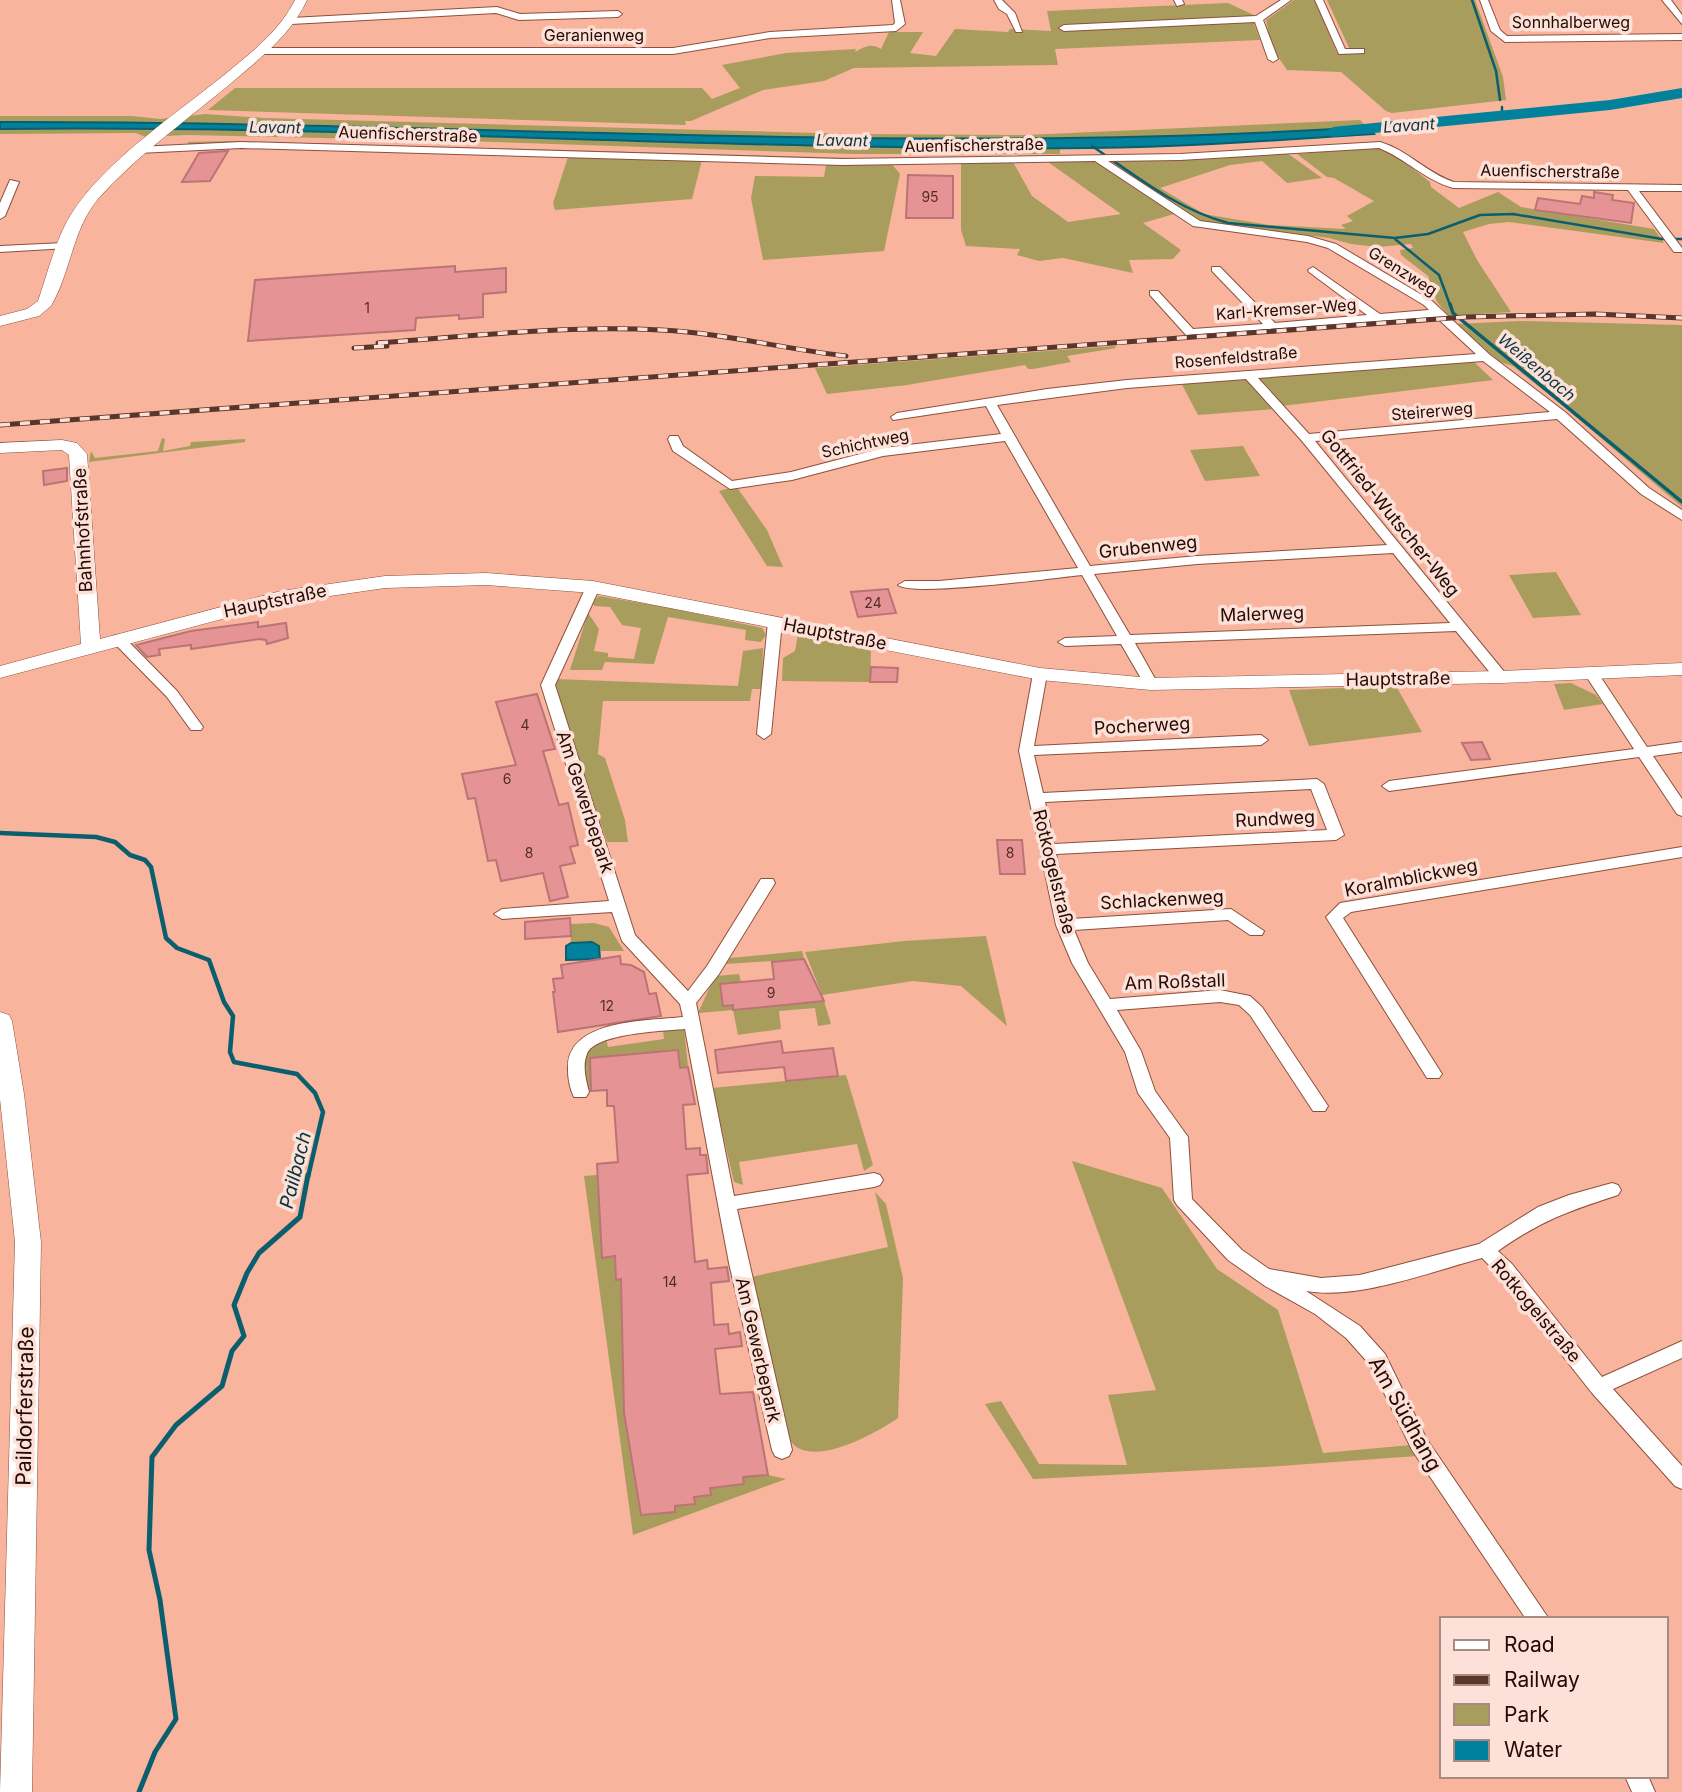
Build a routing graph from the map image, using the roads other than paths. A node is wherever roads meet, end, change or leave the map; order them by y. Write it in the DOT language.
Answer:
graph roads {
  1 [pos="302,0"];
  2 [pos="896,0"];
  3 [pos="998,0"];
  4 [pos="1287,0"];
  5 [pos="1319,0"];
  6 [pos="1484,0"];
  7 [pos="1666,0"];
  8 [pos="618,14"];
  9 [pos="1258,19"];
  10 [pos="291,21"];
  11 [pos="1682,21"];
  12 [pos="1065,28"];
  13 [pos="1019,30"];
  14 [pos="1682,37"];
  15 [pos="261,51"];
  16 [pos="1361,51"];
  17 [pos="1273,58"];
  18 [pos="138,150"];
  19 [pos="1101,159"];
  20 [pos="14,182"];
  21 [pos="1631,187"];
  22 [pos="1682,188"];
  23 [pos="0,216"];
  24 [pos="1673,243"];
  25 [pos="64,246"];
  26 [pos="0,249"];
  27 [pos="1216,269"];
  28 [pos="1313,270"];
  29 [pos="1154,293"];
  30 [pos="1438,313"];
  31 [pos="1378,318"];
  32 [pos="0,321"];
  33 [pos="1272,326"];
  34 [pos="1486,357"];
  35 [pos="1248,374"];
  36 [pos="989,402"];
  37 [pos="1561,415"];
  38 [pos="897,417"];
  39 [pos="1007,437"];
  40 [pos="1306,438"];
  41 [pos="674,439"];
  42 [pos="0,448"];
  43 [pos="1682,516"];
  44 [pos="1394,549"];
  45 [pos="1085,571"];
  46 [pos="905,585"];
  47 [pos="593,587"];
  48 [pos="775,622"];
  49 [pos="1461,627"];
  50 [pos="118,639"];
  51 [pos="1125,640"];
  52 [pos="1065,642"];
  53 [pos="91,646"];
  54 [pos="1682,669"];
  55 [pos="0,672"];
  56 [pos="1591,673"];
  57 [pos="1040,674"];
  58 [pos="1501,677"];
  59 [pos="1151,684"];
  60 [pos="196,727"];
  61 [pos="764,734"];
  62 [pos="1261,740"];
  63 [pos="1682,747"];
  64 [pos="1026,751"];
  65 [pos="1642,751"];
  66 [pos="1389,786"];
  67 [pos="1035,798"];
  68 [pos="1682,811"];
  69 [pos="1048,849"];
  70 [pos="1682,852"];
  71 [pos="767,883"];
  72 [pos="618,906"];
  73 [pos="502,914"];
  74 [pos="1064,925"];
  75 [pos="1256,931"];
  76 [pos="688,1002"];
  77 [pos="1104,1005"];
  78 [pos="0,1021"];
  79 [pos="692,1022"];
  80 [pos="1433,1074"];
  81 [pos="580,1092"];
  82 [pos="1319,1106"];
  83 [pos="874,1180"];
  84 [pos="1612,1190"];
  85 [pos="726,1204"];
  86 [pos="1485,1250"];
  87 [pos="1264,1276"];
  88 [pos="1682,1349"];
  89 [pos="1599,1387"];
  90 [pos="782,1451"];
  91 [pos="1682,1480"];
  92 [pos="1537,1617"];
  93 [pos="16,1792"];
  1 -- 10 [label="street"];
  2 -- 15 [label="street, Geranienweg"];
  3 -- 13 [label="street"];
  4 -- 9 [label="street"];
  5 -- 16 [label="street"];
  6 -- 14 [label="street, Sonnhalberweg"];
  7 -- 11 [label="street"];
  8 -- 10 [label="street"];
  9 -- 12 [label="street"];
  9 -- 17 [label="street"];
  10 -- 15 [label="street"];
  15 -- 18 [label="street"];
  18 -- 19 [label="street, Auenfischerstraße"];
  18 -- 25 [label="street"];
  19 -- 21 [label="street, Auenfischerstraße"];
  19 -- 30 [label="street, Grenzweg"];
  20 -- 23 [label="street"];
  21 -- 22 [label="street, Auenfischerstraße"];
  21 -- 24 [label="street, Auenfischerstraße"];
  25 -- 26 [label="street"];
  25 -- 32 [label="street"];
  27 -- 33 [label="street"];
  28 -- 31 [label="street"];
  29 -- 33 [label="street, Karl-Kremser-Weg"];
  30 -- 31 [label="street, Karl-Kremser-Weg"];
  30 -- 34 [label="street, Grenzweg"];
  31 -- 33 [label="street, Karl-Kremser-Weg"];
  34 -- 35 [label="street, Rosenfeldstraße"];
  34 -- 37 [label="street, Grenzweg"];
  35 -- 36 [label="street, Rosenfeldstraße"];
  35 -- 40 [label="street, Gottfried-Wutscher-Weg"];
  36 -- 38 [label="street, Rosenfeldstraße"];
  36 -- 39 [label="street"];
  37 -- 40 [label="street, Steirerweg"];
  37 -- 43 [label="street, Grenzweg"];
  39 -- 41 [label="street, Schichtweg"];
  39 -- 45 [label="street"];
  40 -- 44 [label="street, Gottfried-Wutscher-Weg"];
  42 -- 53 [label="street, Bahnhofstraße"];
  44 -- 45 [label="street, Grubenweg"];
  44 -- 49 [label="street, Gottfried-Wutscher-Weg"];
  45 -- 46 [label="street, Grubenweg"];
  45 -- 51 [label="street"];
  47 -- 48 [label="street, Hauptstraße"];
  47 -- 50 [label="street, Hauptstraße"];
  47 -- 72 [label="street, Am Gewerbepark"];
  48 -- 57 [label="street, Hauptstraße"];
  48 -- 61 [label="street"];
  49 -- 51 [label="street, Malerweg"];
  49 -- 58 [label="street, Gottfried-Wutscher-Weg"];
  50 -- 53 [label="street, Hauptstraße"];
  50 -- 60 [label="street"];
  51 -- 52 [label="street, Malerweg"];
  51 -- 59 [label="street"];
  53 -- 55 [label="street, Hauptstraße"];
  54 -- 56 [label="street, Hauptstraße"];
  56 -- 58 [label="street, Hauptstraße"];
  56 -- 65 [label="street"];
  57 -- 59 [label="street, Hauptstraße"];
  57 -- 64 [label="street, Rotkogelstraße"];
  58 -- 59 [label="street, Hauptstraße"];
  62 -- 64 [label="street, Pocherweg"];
  63 -- 65 [label="street"];
  64 -- 67 [label="street, Rotkogelstraße"];
  65 -- 66 [label="street"];
  65 -- 68 [label="street"];
  67 -- 69 [label="street, Rotkogelstraße"];
  67 -- 69 [label="street, Rundweg"];
  69 -- 74 [label="street, Rotkogelstraße"];
  70 -- 80 [label="street, Koralmblickweg"];
  71 -- 76 [label="street"];
  72 -- 73 [label="street"];
  72 -- 76 [label="street, Am Gewerbepark"];
  74 -- 75 [label="street, Schlackenweg"];
  74 -- 77 [label="street, Rotkogelstraße"];
  76 -- 79 [label="street, Am Gewerbepark"];
  77 -- 82 [label="street, Am Roßstall"];
  77 -- 87 [label="street, Rotkogelstraße"];
  78 -- 93 [label="street, Paildorferstraße"];
  79 -- 81 [label="street"];
  79 -- 85 [label="street, Am Gewerbepark"];
  83 -- 85 [label="street"];
  84 -- 86 [label="street"];
  85 -- 90 [label="street, Am Gewerbepark"];
  86 -- 87 [label="street, Rotkogelstraße"];
  86 -- 89 [label="street, Rotkogelstraße"];
  87 -- 92 [label="street, Am Südhang"];
  88 -- 89 [label="street"];
  89 -- 91 [label="street, Rotkogelstraße"];
}
